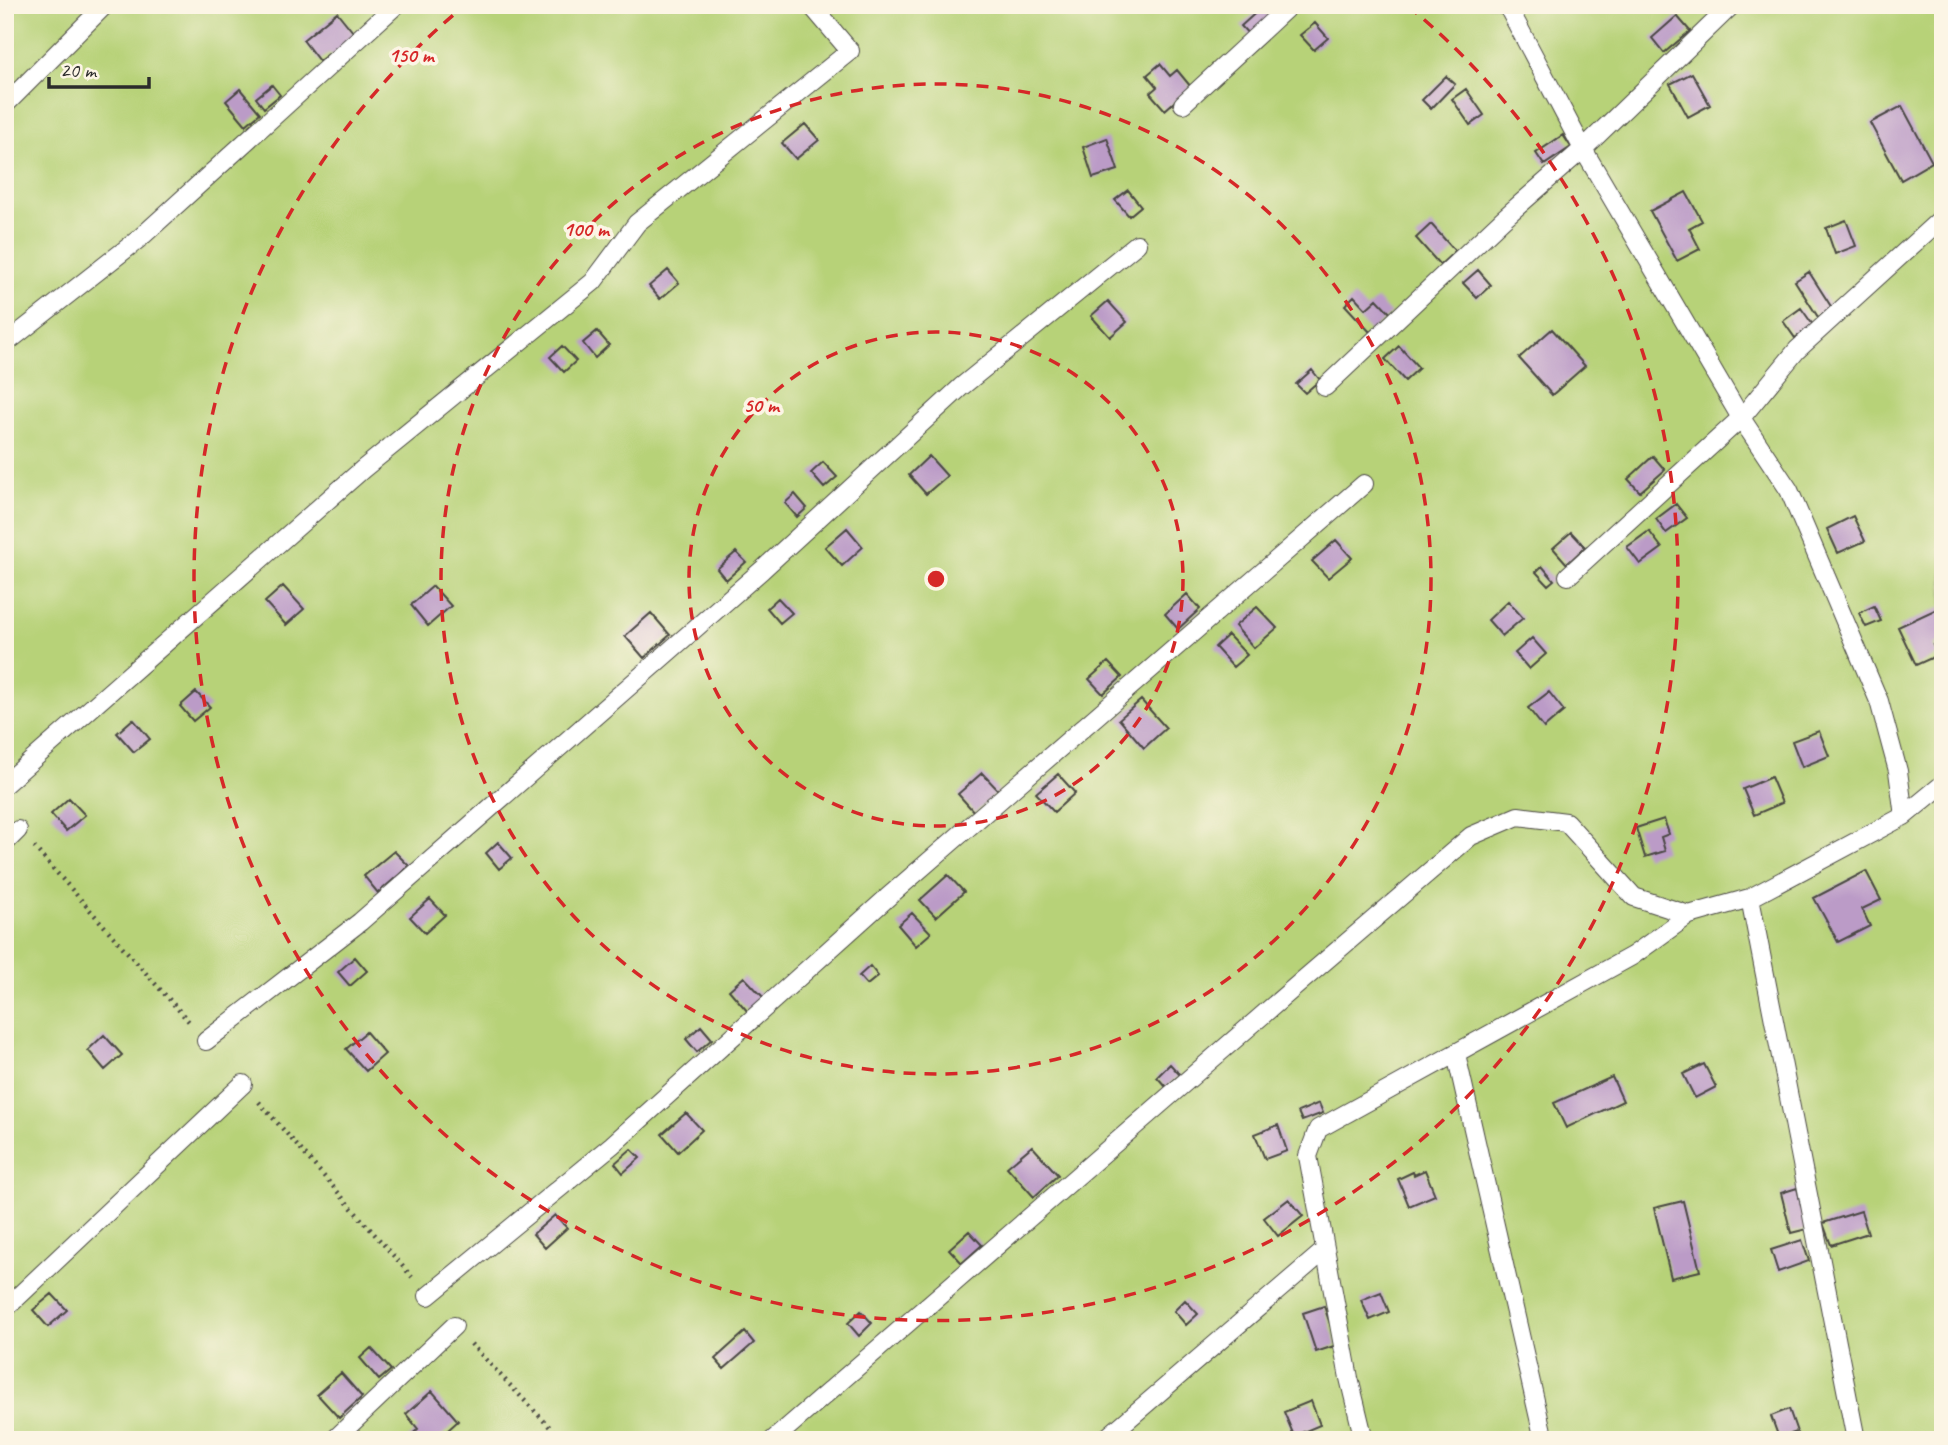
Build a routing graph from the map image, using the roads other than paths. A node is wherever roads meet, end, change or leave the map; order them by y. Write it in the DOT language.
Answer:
graph roads {
  1 [pos="396,5"];
  2 [pos="811,5"];
  3 [pos="1290,5"];
  4 [pos="1507,5"];
  5 [pos="1732,5"];
  6 [pos="95,8"];
  7 [pos="1183,104"];
  8 [pos="5,105"];
  9 [pos="1583,149"];
  10 [pos="1943,217"];
  11 [pos="1136,244"];
  12 [pos="5,344"];
  13 [pos="1325,387"];
  14 [pos="1741,418"];
  15 [pos="1364,484"];
  16 [pos="1569,576"];
  17 [pos="5,784"];
  18 [pos="1943,784"];
  19 [pos="1904,816"];
  20 [pos="18,830"];
  21 [pos="5,843"];
  22 [pos="1750,898"];
  23 [pos="1689,915"];
  24 [pos="206,1041"];
  25 [pos="1456,1054"];
  26 [pos="243,1084"];
  27 [pos="1325,1250"];
  28 [pos="428,1296"];
  29 [pos="5,1309"];
  30 [pos="454,1326"];
  31 [pos="334,1440"];
  32 [pos="772,1440"];
  33 [pos="1104,1440"];
  34 [pos="1364,1440"];
  35 [pos="1544,1440"];
  36 [pos="1856,1440"];
  1 -- 12 [label="lane"];
  2 -- 17 [label="lane"];
  3 -- 7 [label="lane"];
  4 -- 9 [label="lane"];
  5 -- 9 [label="lane"];
  6 -- 8 [label="lane"];
  9 -- 13 [label="lane"];
  9 -- 14 [label="lane"];
  10 -- 14 [label="lane"];
  11 -- 24 [label="lane"];
  14 -- 16 [label="lane"];
  14 -- 19 [label="lane"];
  15 -- 28 [label="lane"];
  18 -- 19 [label="lane"];
  19 -- 22 [label="lane"];
  20 -- 21 [label="lane"];
  22 -- 23 [label="lane"];
  22 -- 36 [label="lane"];
  23 -- 25 [label="lane"];
  23 -- 32 [label="lane"];
  25 -- 27 [label="lane"];
  25 -- 35 [label="lane"];
  26 -- 29 [label="lane"];
  27 -- 33 [label="lane"];
  27 -- 34 [label="lane"];
  30 -- 31 [label="lane"];
}
